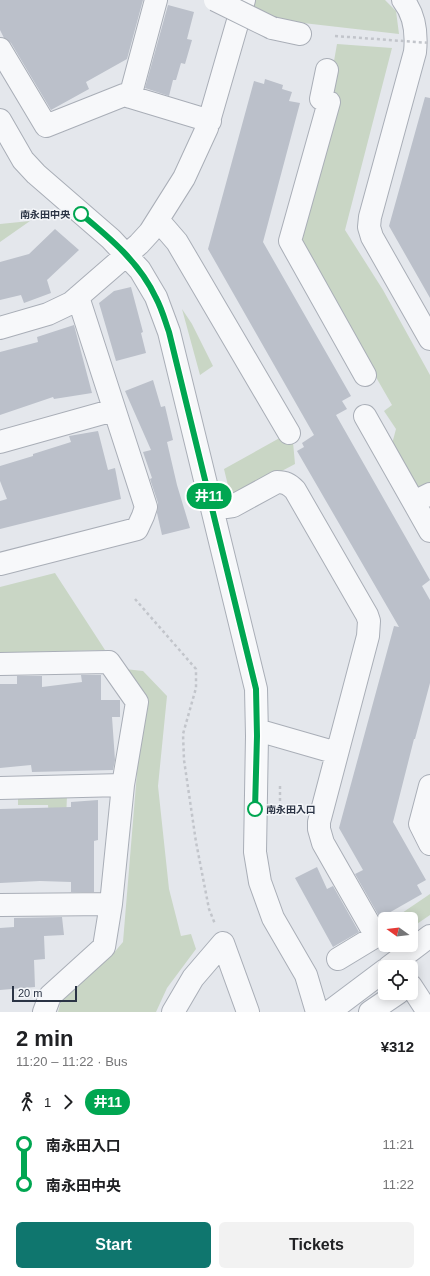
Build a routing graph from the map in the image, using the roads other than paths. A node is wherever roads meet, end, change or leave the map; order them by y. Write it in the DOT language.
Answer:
graph roads {
  1 [pos="156,0"];
  2 [pos="215,0"];
  3 [pos="244,0"];
  4 [pos="403,0"];
  5 [pos="422,22"];
  6 [pos="300,34"];
  7 [pos="0,49"];
  8 [pos="327,70"];
  9 [pos="130,97"];
  10 [pos="0,120"];
  11 [pos="210,121"];
  12 [pos="158,220"];
  13 [pos="126,255"];
  14 [pos="78,297"];
  15 [pos="0,328"];
  16 [pos="430,339"];
  17 [pos="365,375"];
  18 [pos="114,410"];
  19 [pos="365,416"];
  20 [pos="289,432"];
  21 [pos="0,442"];
  22 [pos="422,498"];
  23 [pos="212,506"];
  24 [pos="430,531"];
  25 [pos="0,564"];
  26 [pos="0,664"];
  27 [pos="257,730"];
  28 [pos="337,753"];
  29 [pos="122,785"];
  30 [pos="430,786"];
  31 [pos="0,788"];
  32 [pos="430,844"];
  33 [pos="111,904"];
  34 [pos="0,905"];
  35 [pos="430,936"];
  36 [pos="338,960"];
  37 [pos="398,960"];
  38 [pos="378,976"];
  39 [pos="418,997"];
  40 [pos="388,1000"];
  41 [pos="336,1010"];
  42 [pos="44,1012"];
  43 [pos="173,1012"];
  44 [pos="248,1012"];
  45 [pos="317,1012"];
  46 [pos="370,1012"];
  47 [pos="428,1012"];
  1 -- 9 [label="street"];
  2 -- 6 [label="street, bridge"];
  3 -- 11 [label="street"];
  4 -- 5 [label="street"];
  5 -- 16 [label="street"];
  7 -- 9 [label="street"];
  8 -- 17 [label="street"];
  9 -- 11 [label="street"];
  10 -- 13 [label="street"];
  11 -- 12 [label="street"];
  12 -- 13 [label="street"];
  12 -- 20 [label="street"];
  13 -- 14 [label="street"];
  13 -- 23 [label="street"];
  14 -- 15 [label="street"];
  14 -- 18 [label="street"];
  18 -- 21 [label="street"];
  18 -- 25 [label="street"];
  19 -- 22 [label="street"];
  22 -- 24 [label="street"];
  23 -- 27 [label="street"];
  23 -- 28 [label="street"];
  26 -- 29 [label="street"];
  27 -- 28 [label="street"];
  27 -- 45 [label="street"];
  28 -- 36 [label="street"];
  29 -- 31 [label="street"];
  29 -- 33 [label="street"];
  30 -- 32 [label="street"];
  33 -- 34 [label="street"];
  33 -- 42 [label="street"];
  35 -- 37 [label="street"];
  38 -- 41 [label="street"];
  39 -- 47 [label="street"];
  40 -- 46 [label="street"];
  43 -- 44 [label="street"];
}
